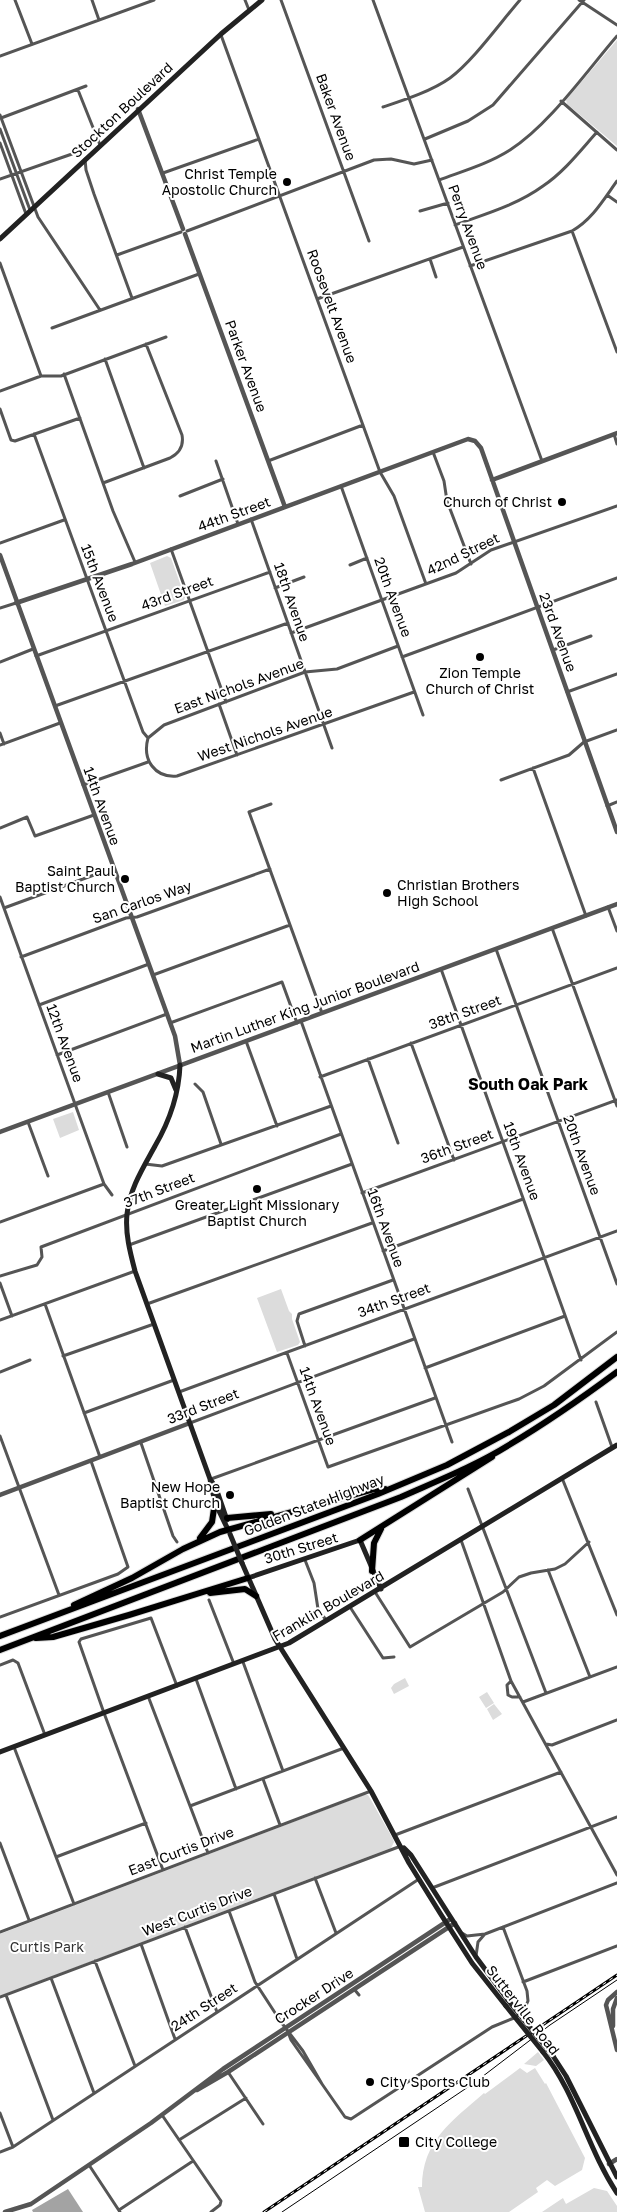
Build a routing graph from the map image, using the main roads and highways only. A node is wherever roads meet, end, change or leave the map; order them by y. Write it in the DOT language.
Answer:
graph roads {
  1 [pos="262,0"];
  2 [pos="0,239"];
  3 [pos="180,1065"];
  4 [pos="158,1074"];
  5 [pos="177,1090"];
  6 [pos="617,1356"];
  7 [pos="617,1372"];
  8 [pos="507,1446"];
  9 [pos="615,1446"];
  10 [pos="210,1479"];
  11 [pos="392,1489"];
  12 [pos="215,1502"];
  13 [pos="287,1513"];
  14 [pos="227,1518"];
  15 [pos="384,1525"];
  16 [pos="229,1532"];
  17 [pos="360,1540"];
  18 [pos="193,1544"];
  19 [pos="372,1571"];
  20 [pos="247,1574"];
  21 [pos="381,1589"];
  22 [pos="201,1593"];
  23 [pos="256,1596"];
  24 [pos="38,1622"];
  25 [pos="0,1636"];
  26 [pos="28,1639"];
  27 [pos="280,1648"];
  28 [pos="0,1650"];
  29 [pos="0,1752"];
  30 [pos="401,1846"];
  31 [pos="419,1878"];
  32 [pos="436,1895"];
  33 [pos="609,2164"];
  34 [pos="602,2169"];
  35 [pos="617,2177"];
  36 [pos="617,2192"];
  1 -- 2 [label="main road, Stockton Boulevard"];
  3 -- 5 [label="main road"];
  4 -- 5 [label="main road"];
  5 -- 10 [label="main road"];
  6 -- 11 [label="highway, Golden State Highway"];
  7 -- 8 [label="highway, Golden State Highway"];
  8 -- 15 [label="highway"];
  8 -- 26 [label="highway, Golden State Highway"];
  9 -- 21 [label="main road, Franklin Boulevard"];
  10 -- 12 [label="main road"];
  10 -- 14 [label="main road"];
  11 -- 13 [label="highway"];
  11 -- 24 [label="highway, Golden State Highway"];
  12 -- 16 [label="main road"];
  12 -- 18 [label="highway"];
  13 -- 14 [label="highway"];
  13 -- 16 [label="highway"];
  14 -- 16 [label="main road"];
  15 -- 17 [label="highway"];
  15 -- 19 [label="highway"];
  16 -- 18 [label="highway"];
  16 -- 20 [label="main road, bridge"];
  17 -- 19 [label="main road"];
  17 -- 20 [label="main road, 30th Street"];
  18 -- 24 [label="highway"];
  19 -- 21 [label="main road"];
  20 -- 22 [label="highway"];
  20 -- 23 [label="main road"];
  21 -- 27 [label="main road, Franklin Boulevard"];
  22 -- 23 [label="highway"];
  22 -- 26 [label="highway"];
  23 -- 27 [label="main road"];
  24 -- 25 [label="highway, Golden State Highway"];
  26 -- 28 [label="highway, Golden State Highway"];
  27 -- 29 [label="main road, Franklin Boulevard"];
  27 -- 30 [label="main road, Sutterville Road"];
  30 -- 31 [label="main road, Sutterville Road"];
  30 -- 32 [label="main road, Sutterville Road"];
  31 -- 32 [label="main road"];
  31 -- 34 [label="main road, Sutterville Road, bridge"];
  32 -- 33 [label="main road, Sutterville Road, bridge"];
  33 -- 34 [label="main road"];
  33 -- 35 [label="main road, Sutterville Road"];
  34 -- 36 [label="main road, Sutterville Road"];
}
